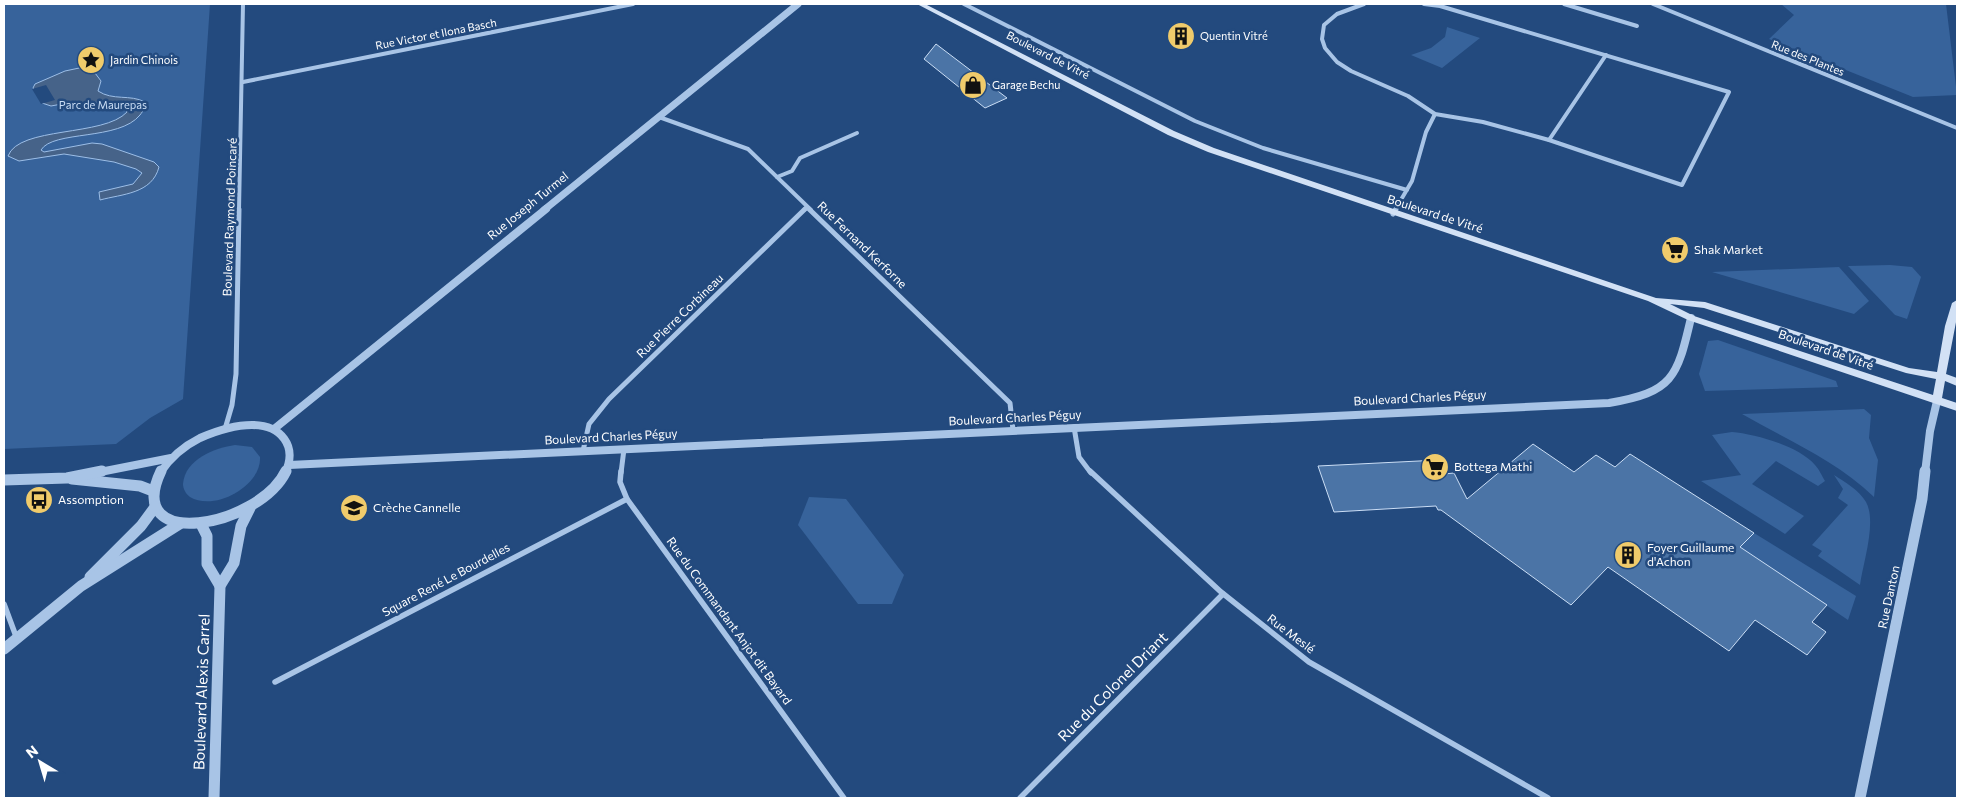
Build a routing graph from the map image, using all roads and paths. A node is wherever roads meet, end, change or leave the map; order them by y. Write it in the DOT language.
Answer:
graph roads {
  1 [pos="244,4"];
  2 [pos="633,4"];
  3 [pos="798,4"];
  4 [pos="920,4"];
  5 [pos="964,4"];
  6 [pos="1364,4"];
  7 [pos="1424,4"];
  8 [pos="1564,4"];
  9 [pos="1653,4"];
  10 [pos="1637,26"];
  11 [pos="1606,55"];
  12 [pos="243,82"];
  13 [pos="1435,114"];
  14 [pos="659,117"];
  15 [pos="1957,128"];
  16 [pos="856,133"];
  17 [pos="1549,140"];
  18 [pos="778,177"];
  19 [pos="1407,190"];
  20 [pos="807,207"];
  21 [pos="1394,214"];
  22 [pos="1651,299"];
  23 [pos="1957,303"];
  24 [pos="1691,318"];
  25 [pos="1942,376"];
  26 [pos="1957,382"];
  27 [pos="1937,401"];
  28 [pos="1957,407"];
  29 [pos="1074,427"];
  30 [pos="225,428"];
  31 [pos="274,429"];
  32 [pos="1013,430"];
  33 [pos="624,449"];
  34 [pos="583,450"];
  35 [pos="172,458"];
  36 [pos="289,466"];
  37 [pos="67,478"];
  38 [pos="4,480"];
  39 [pos="152,491"];
  40 [pos="627,499"];
  41 [pos="252,506"];
  42 [pos="155,507"];
  43 [pos="181,523"];
  44 [pos="201,524"];
  45 [pos="81,586"];
  46 [pos="220,586"];
  47 [pos="1224,594"];
  48 [pos="4,604"];
  49 [pos="17,639"];
  50 [pos="4,649"];
  51 [pos="275,682"];
  52 [pos="214,798"];
  53 [pos="844,798"];
  54 [pos="1020,798"];
  55 [pos="1548,798"];
  56 [pos="1860,798"];
  1 -- 12 [label="street, Boulevard Raymond Poincaré"];
  2 -- 12 [label="street, Rue Victor et Ilona Basch"];
  3 -- 14 [label="street, Rue Joseph Turmel"];
  4 -- 21 [label="main road, Boulevard de Vitré"];
  5 -- 19 [label="street"];
  6 -- 13 [label="street"];
  7 -- 11 [label="street"];
  8 -- 10 [label="street"];
  9 -- 15 [label="street, Rue des Plantes"];
  11 -- 17 [label="street"];
  11 -- 17 [label="street"];
  12 -- 30 [label="street, Boulevard Raymond Poincaré"];
  13 -- 17 [label="street"];
  13 -- 19 [label="street"];
  14 -- 18 [label="street, Rue Fernand Kerforne"];
  14 -- 31 [label="street, Rue Joseph Turmel"];
  16 -- 18 [label="street"];
  18 -- 20 [label="street, Rue Fernand Kerforne"];
  19 -- 21 [label="street"];
  20 -- 32 [label="street, Rue Fernand Kerforne"];
  20 -- 34 [label="street, Rue Pierre Corbineau"];
  21 -- 22 [label="main road, Boulevard de Vitré"];
  22 -- 24 [label="main road, Boulevard de Vitré"];
  22 -- 25 [label="main road, Boulevard de Vitré"];
  23 -- 25 [label="main road"];
  24 -- 27 [label="main road, Boulevard de Vitré"];
  24 -- 29 [label="street, Boulevard Charles Péguy"];
  25 -- 26 [label="main road, Boulevard de Vitré"];
  25 -- 27 [label="main road"];
  27 -- 28 [label="main road, Boulevard de Vitré"];
  27 -- 56 [label="street, Rue Danton"];
  29 -- 32 [label="street, Boulevard Charles Péguy"];
  29 -- 47 [label="street, Rue Meslé"];
  30 -- 31 [label="street"];
  30 -- 35 [label="street"];
  31 -- 36 [label="street"];
  32 -- 33 [label="street, Boulevard Charles Péguy"];
  33 -- 34 [label="street, Boulevard Charles Péguy"];
  33 -- 40 [label="street, Rue du Commandant Anjot dit Bayard"];
  34 -- 36 [label="street, Boulevard Charles Péguy"];
  35 -- 37 [label="street"];
  35 -- 39 [label="street"];
  36 -- 41 [label="street"];
  37 -- 38 [label="street"];
  37 -- 39 [label="street"];
  39 -- 42 [label="street"];
  40 -- 51 [label="street, Square René Le Bourdelles"];
  40 -- 53 [label="street, Rue du Commandant Anjot dit Bayard"];
  41 -- 44 [label="street"];
  41 -- 46 [label="street, Boulevard Alexis Carrel"];
  42 -- 43 [label="street"];
  42 -- 45 [label="street"];
  43 -- 44 [label="street"];
  43 -- 45 [label="street"];
  44 -- 46 [label="street"];
  45 -- 49 [label="street"];
  46 -- 52 [label="street, Boulevard Alexis Carrel"];
  47 -- 54 [label="street, Rue du Colonel Driant"];
  47 -- 55 [label="street, Rue Meslé"];
  48 -- 49 [label="street"];
  49 -- 50 [label="street"];
}
